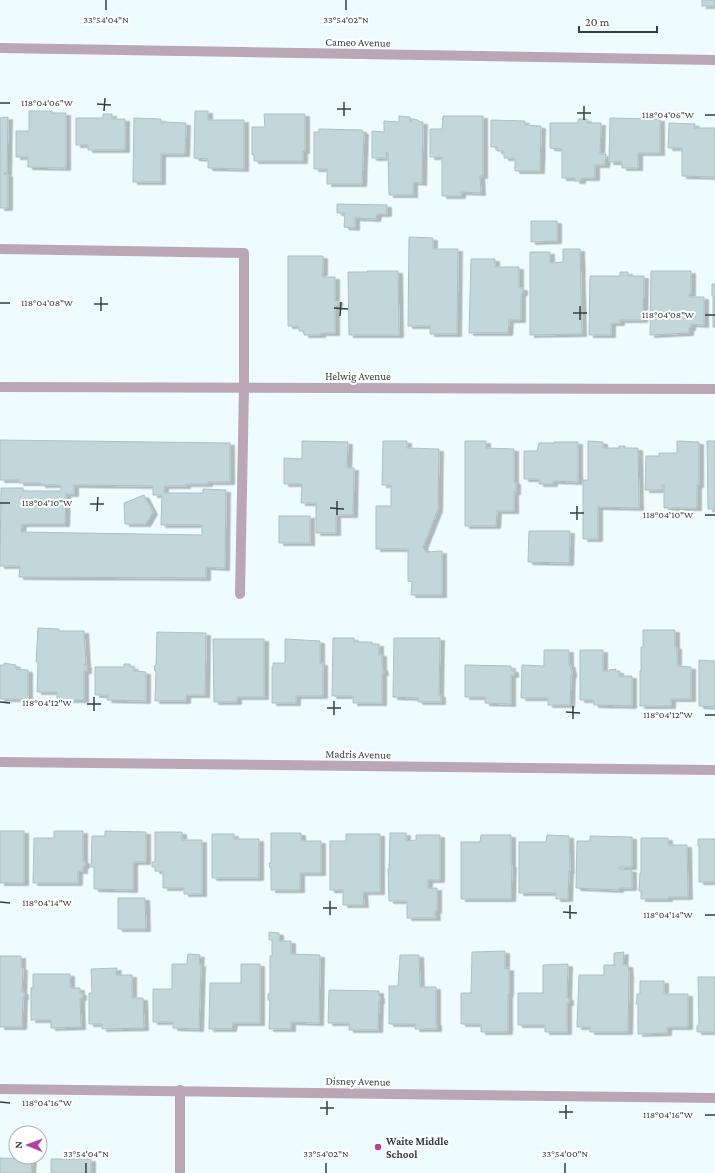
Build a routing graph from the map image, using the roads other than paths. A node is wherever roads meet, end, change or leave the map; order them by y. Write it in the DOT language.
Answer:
graph roads {
  1 [pos="0,48"];
  2 [pos="715,60"];
  3 [pos="0,249"];
  4 [pos="0,387"];
  5 [pos="244,388"];
  6 [pos="715,389"];
  7 [pos="240,594"];
  8 [pos="0,762"];
  9 [pos="715,770"];
  10 [pos="0,1089"];
  11 [pos="180,1090"];
  12 [pos="715,1098"];
  13 [pos="180,1173"];
  1 -- 2 [label="street, Cameo Avenue"];
  3 -- 5 [label="street"];
  4 -- 5 [label="street, Helwig Avenue"];
  5 -- 6 [label="street, Helwig Avenue"];
  5 -- 7 [label="street"];
  8 -- 9 [label="street, Madris Avenue"];
  10 -- 11 [label="street, Disney Avenue"];
  11 -- 12 [label="street, Disney Avenue"];
  11 -- 13 [label="street"];
}
